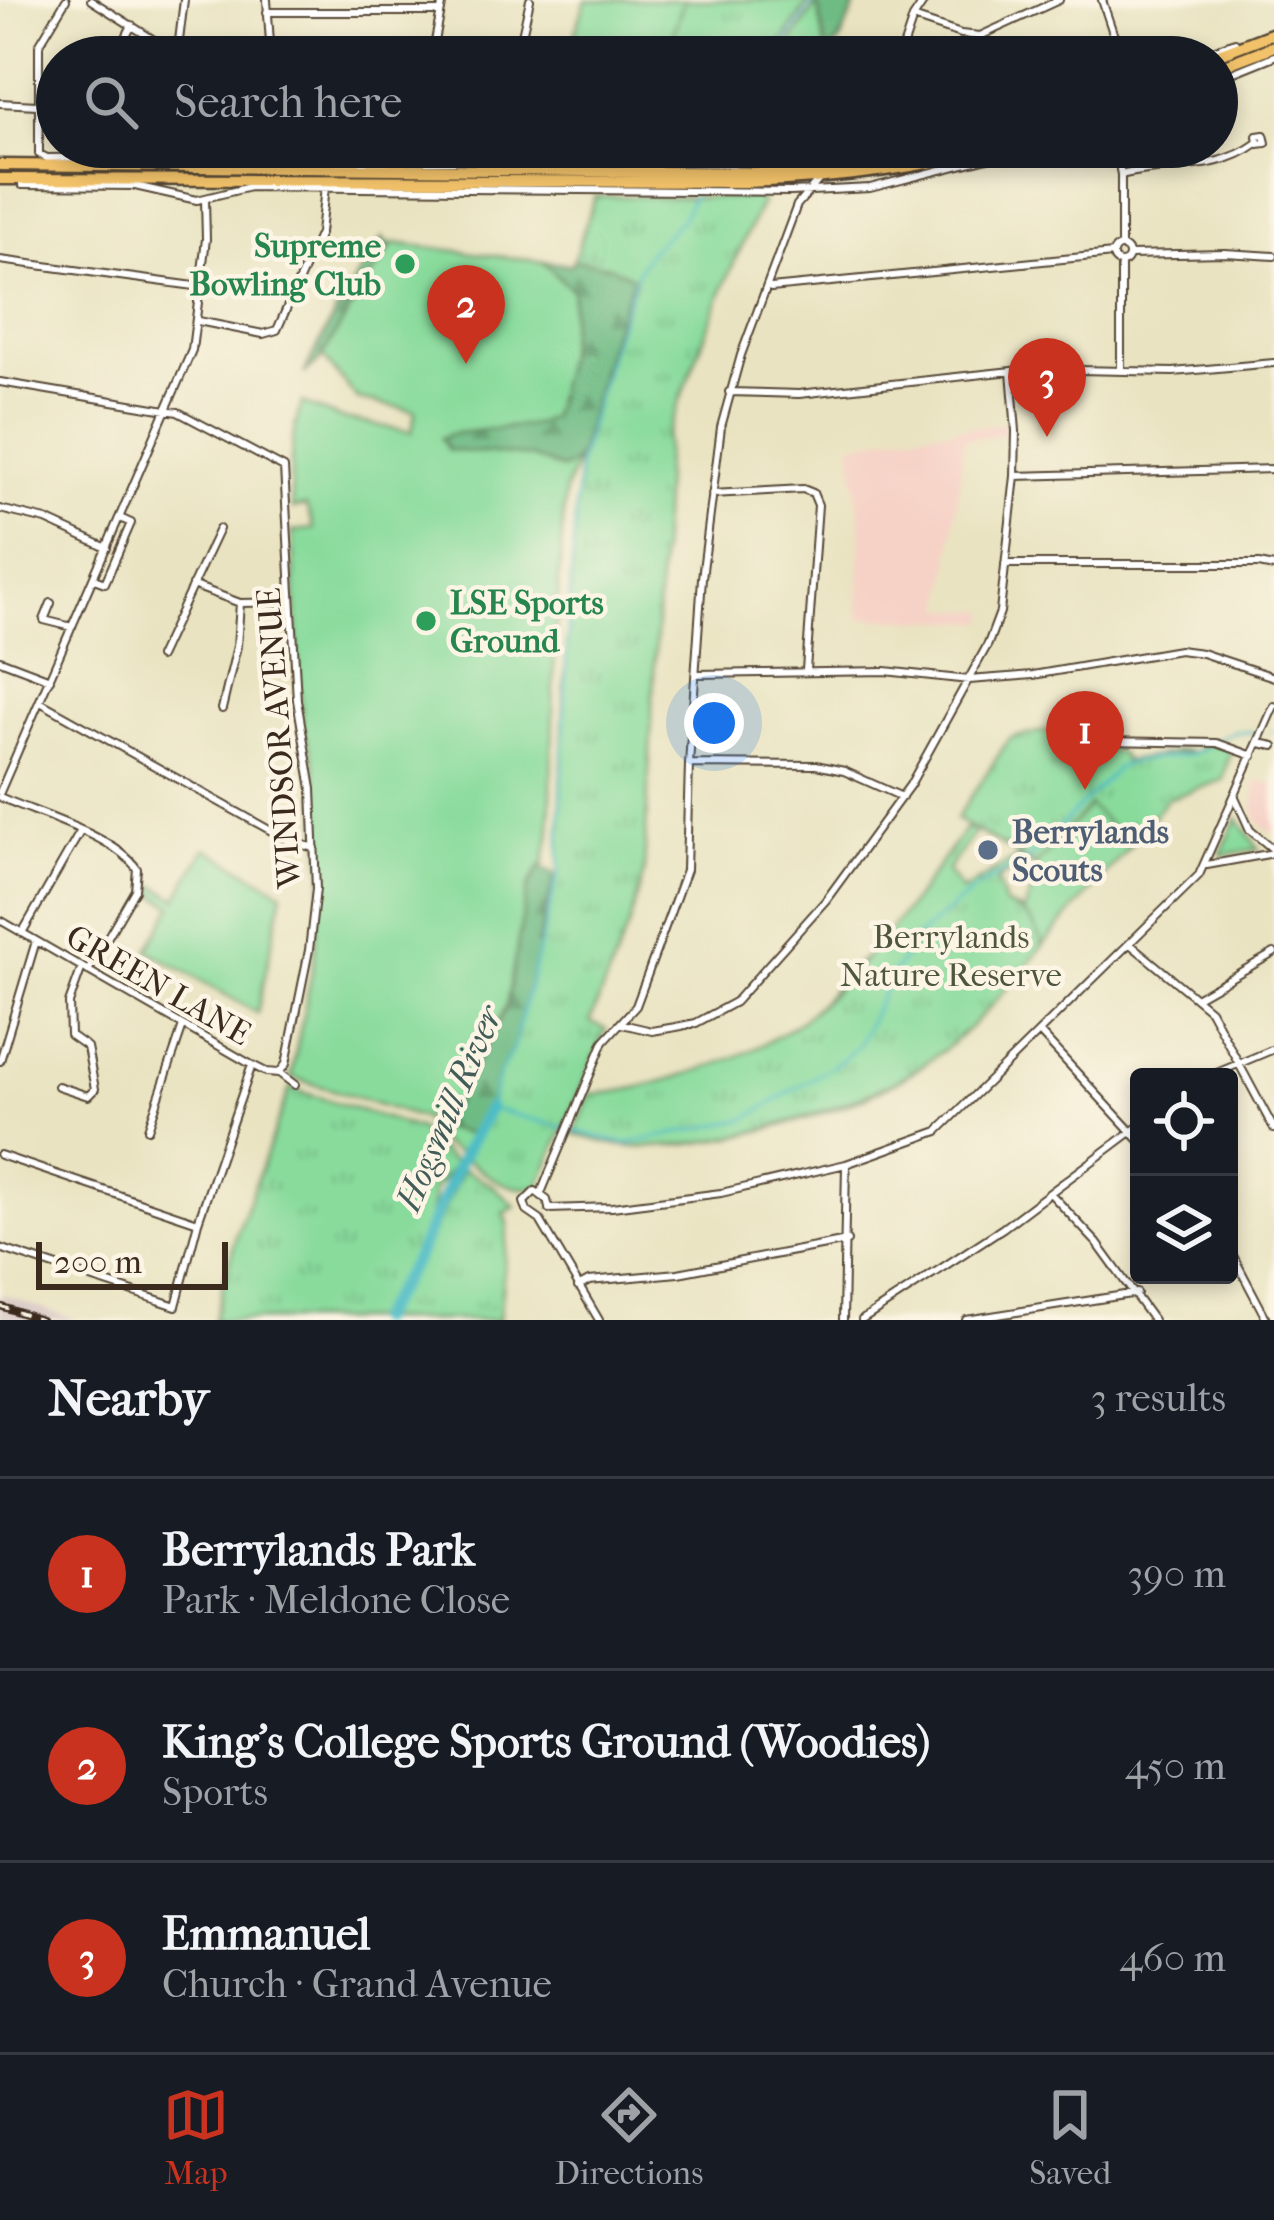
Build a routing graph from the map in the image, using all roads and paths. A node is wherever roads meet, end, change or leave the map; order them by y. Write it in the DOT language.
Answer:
graph roads {
  1 [pos="66,0"];
  2 [pos="92,0"];
  3 [pos="184,0"];
  4 [pos="267,0"];
  5 [pos="443,0"];
  6 [pos="530,0"];
  7 [pos="925,0"];
  8 [pos="1059,0"];
  9 [pos="1102,0"];
  10 [pos="268,12"];
  11 [pos="440,12"];
  12 [pos="913,17"];
  13 [pos="132,25"];
  14 [pos="1274,31"];
  15 [pos="44,36"];
  16 [pos="126,36"];
  17 [pos="149,36"];
  18 [pos="179,36"];
  19 [pos="270,36"];
  20 [pos="436,36"];
  21 [pos="522,36"];
  22 [pos="907,36"];
  23 [pos="968,36"];
  24 [pos="980,36"];
  25 [pos="1114,36"];
  26 [pos="1238,43"];
  27 [pos="1238,46"];
  28 [pos="1274,46"];
  29 [pos="1274,56"];
  30 [pos="1238,60"];
  31 [pos="1238,71"];
  32 [pos="0,103"];
  33 [pos="36,106"];
  34 [pos="1257,143"];
  35 [pos="1238,154"];
  36 [pos="36,164"];
  37 [pos="0,165"];
  38 [pos="191,168"];
  39 [pos="218,168"];
  40 [pos="578,168"];
  41 [pos="761,168"];
  42 [pos="841,168"];
  43 [pos="903,168"];
  44 [pos="952,168"];
  45 [pos="1119,168"];
  46 [pos="1156,168"];
  47 [pos="228,174"];
  48 [pos="1120,175"];
  49 [pos="676,177"];
  50 [pos="708,177"];
  51 [pos="0,179"];
  52 [pos="821,179"];
  53 [pos="178,180"];
  54 [pos="22,185"];
  55 [pos="325,187"];
  56 [pos="807,189"];
  57 [pos="791,192"];
  58 [pos="205,199"];
  59 [pos="797,205"];
  60 [pos="1121,247"];
  61 [pos="1113,254"];
  62 [pos="1130,255"];
  63 [pos="1274,256"];
  64 [pos="0,260"];
  65 [pos="1121,263"];
  66 [pos="202,287"];
  67 [pos="769,288"];
  68 [pos="199,321"];
  69 [pos="1274,362"];
  70 [pos="1011,371"];
  71 [pos="1121,371"];
  72 [pos="0,382"];
  73 [pos="729,392"];
  74 [pos="167,409"];
  75 [pos="1274,469"];
  76 [pos="1015,476"];
  77 [pos="712,494"];
  78 [pos="0,509"];
  79 [pos="120,518"];
  80 [pos="219,529"];
  81 [pos="107,548"];
  82 [pos="1005,564"];
  83 [pos="1274,568"];
  84 [pos="94,579"];
  85 [pos="192,585"];
  86 [pos="291,602"];
  87 [pos="51,603"];
  88 [pos="240,603"];
  89 [pos="72,627"];
  90 [pos="158,658"];
  91 [pos="0,660"];
  92 [pos="806,670"];
  93 [pos="698,674"];
  94 [pos="1274,677"];
  95 [pos="50,679"];
  96 [pos="968,680"];
  97 [pos="40,702"];
  98 [pos="1274,706"];
  99 [pos="222,709"];
  100 [pos="1099,724"];
  101 [pos="1259,743"];
  102 [pos="1274,746"];
  103 [pos="1253,756"];
  104 [pos="689,764"];
  105 [pos="0,795"];
  106 [pos="902,796"];
  107 [pos="1235,797"];
  108 [pos="81,831"];
  109 [pos="315,848"];
  110 [pos="1274,851"];
  111 [pos="1206,866"];
  112 [pos="0,920"];
  113 [pos="22,933"];
  114 [pos="36,941"];
  115 [pos="1130,944"];
  116 [pos="1274,953"];
  117 [pos="85,969"];
  118 [pos="1197,997"];
  119 [pos="622,1024"];
  120 [pos="183,1026"];
  121 [pos="1041,1034"];
  122 [pos="1274,1048"];
  123 [pos="0,1061"];
  124 [pos="1238,1061"];
  125 [pos="252,1065"];
  126 [pos="1224,1068"];
  127 [pos="279,1073"];
  128 [pos="295,1085"];
  129 [pos="58,1086"];
  130 [pos="1130,1124"];
  131 [pos="148,1129"];
  132 [pos="1274,1129"];
  133 [pos="1130,1133"];
  134 [pos="0,1155"];
  135 [pos="846,1164"];
  136 [pos="541,1193"];
  137 [pos="1051,1194"];
  138 [pos="549,1209"];
  139 [pos="540,1220"];
  140 [pos="198,1222"];
  141 [pos="848,1241"];
  142 [pos="0,1248"];
  143 [pos="1238,1265"];
  144 [pos="578,1287"];
  145 [pos="1137,1293"];
  146 [pos="599,1320"];
  147 [pos="843,1320"];
  148 [pos="862,1320"];
  149 [pos="966,1320"];
  150 [pos="1154,1320"];
  151 [pos="1268,1320"];
  1 -- 15 [label="street"];
  2 -- 13 [label="street"];
  3 -- 18 [label="street"];
  4 -- 10 [label="street"];
  5 -- 11 [label="street"];
  6 -- 21 [label="street"];
  7 -- 12 [label="street"];
  8 -- 24 [label="street"];
  9 -- 25 [label="street"];
  10 -- 11 [label="street"];
  10 -- 19 [label="street"];
  11 -- 20 [label="street"];
  12 -- 22 [label="street"];
  12 -- 23 [label="street"];
  13 -- 16 [label="street"];
  13 -- 17 [label="street"];
  14 -- 26 [label="street"];
  14 -- 27 [label="highway"];
  28 -- 30 [label="highway"];
  29 -- 31 [label="street"];
  32 -- 33 [label="street"];
  34 -- 35 [label="street"];
  36 -- 37 [label="highway"];
  38 -- 47 [label="highway"];
  39 -- 47 [label="street"];
  40 -- 49 [label="street"];
  41 -- 50 [label="street"];
  42 -- 50 [label="highway"];
  43 -- 52 [label="highway"];
  44 -- 56 [label="street"];
  45 -- 48 [label="street"];
  46 -- 48 [label="street"];
  47 -- 49 [label="highway"];
  47 -- 53 [label="highway"];
  47 -- 58 [label="street"];
  48 -- 60 [label="street"];
  49 -- 50 [label="highway"];
  49 -- 50 [label="street"];
  49 -- 55 [label="street"];
  50 -- 52 [label="highway"];
  50 -- 57 [label="street"];
  51 -- 53 [label="highway"];
  52 -- 56 [label="street"];
  53 -- 58 [label="street"];
  54 -- 58 [label="street"];
  55 -- 58 [label="street"];
  55 -- 68 [label="street"];
  56 -- 57 [label="street"];
  56 -- 59 [label="street"];
  57 -- 59 [label="street"];
  58 -- 66 [label="street"];
  59 -- 67 [label="street"];
  60 -- 61 [label="street"];
  60 -- 62 [label="street"];
  61 -- 65 [label="street"];
  61 -- 67 [label="street"];
  62 -- 63 [label="street"];
  62 -- 65 [label="street"];
  64 -- 66 [label="street"];
  65 -- 71 [label="street"];
  66 -- 68 [label="street"];
  67 -- 73 [label="street"];
  68 -- 74 [label="street"];
  69 -- 71 [label="street"];
  70 -- 71 [label="street"];
  70 -- 73 [label="street"];
  70 -- 76 [label="street"];
  72 -- 74 [label="street"];
  73 -- 77 [label="street"];
  74 -- 79 [label="street"];
  74 -- 86 [label="street, WINDSOR AVENUE"];
  75 -- 76 [label="street"];
  76 -- 82 [label="street"];
  77 -- 92 [label="street"];
  77 -- 93 [label="street"];
  78 -- 81 [label="street"];
  79 -- 81 [label="street"];
  79 -- 84 [label="street"];
  80 -- 85 [label="street"];
  81 -- 84 [label="street"];
  82 -- 83 [label="street"];
  82 -- 96 [label="street"];
  84 -- 89 [label="street"];
  85 -- 88 [label="street"];
  85 -- 90 [label="street"];
  86 -- 88 [label="street"];
  86 -- 109 [label="street, WINDSOR AVENUE"];
  87 -- 89 [label="street"];
  88 -- 99 [label="street"];
  89 -- 95 [label="street"];
  91 -- 95 [label="street"];
  92 -- 93 [label="street"];
  92 -- 96 [label="street"];
  93 -- 104 [label="street"];
  94 -- 96 [label="street"];
  95 -- 97 [label="street"];
  96 -- 106 [label="street"];
  97 -- 105 [label="street"];
  97 -- 109 [label="street"];
  98 -- 101 [label="street"];
  100 -- 103 [label="street"];
  101 -- 102 [label="street"];
  101 -- 103 [label="street"];
  103 -- 107 [label="street"];
  104 -- 106 [label="street"];
  104 -- 119 [label="street"];
  105 -- 108 [label="street"];
  106 -- 119 [label="street"];
  107 -- 110 [label="street"];
  107 -- 111 [label="street"];
  108 -- 113 [label="street"];
  108 -- 117 [label="street"];
  109 -- 127 [label="street, WINDSOR AVENUE"];
  110 -- 111 [label="street"];
  111 -- 115 [label="street"];
  112 -- 113 [label="street, GREEN LANE"];
  113 -- 114 [label="street, GREEN LANE"];
  114 -- 117 [label="street, GREEN LANE"];
  114 -- 123 [label="street"];
  115 -- 118 [label="street"];
  115 -- 121 [label="street"];
  116 -- 118 [label="street"];
  117 -- 120 [label="street, GREEN LANE"];
  117 -- 129 [label="street"];
  118 -- 124 [label="street"];
  119 -- 136 [label="street"];
  120 -- 125 [label="street, GREEN LANE"];
  120 -- 131 [label="street"];
  121 -- 130 [label="street"];
  121 -- 135 [label="street"];
  122 -- 124 [label="street"];
  124 -- 126 [label="street"];
  124 -- 132 [label="street"];
  125 -- 127 [label="street, GREEN LANE"];
  125 -- 140 [label="street"];
  127 -- 128 [label="street, GREEN LANE"];
  133 -- 137 [label="street"];
  134 -- 140 [label="street"];
  135 -- 138 [label="street"];
  135 -- 141 [label="street"];
  136 -- 138 [label="street"];
  136 -- 139 [label="street"];
  137 -- 145 [label="street"];
  137 -- 148 [label="street"];
  138 -- 139 [label="street"];
  139 -- 144 [label="street"];
  140 -- 142 [label="street"];
  141 -- 144 [label="street"];
  141 -- 147 [label="street"];
  143 -- 151 [label="street"];
  144 -- 146 [label="street"];
  145 -- 149 [label="street"];
  145 -- 150 [label="street"];
}
